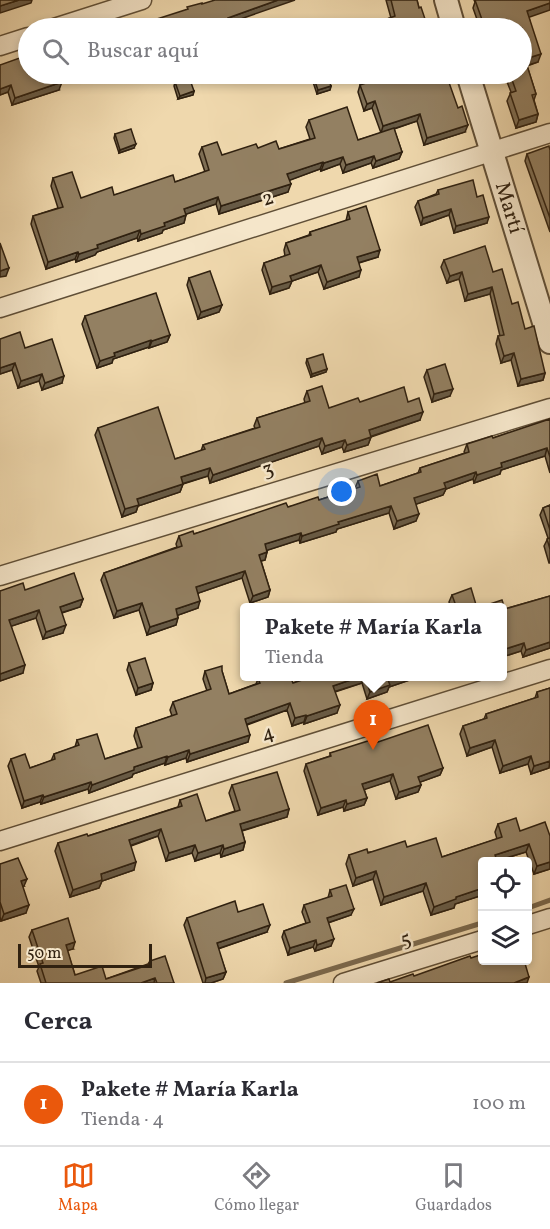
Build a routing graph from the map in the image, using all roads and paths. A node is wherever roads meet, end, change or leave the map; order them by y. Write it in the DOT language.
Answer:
graph roads {
  1 [pos="141,0"];
  2 [pos="446,0"];
  3 [pos="85,18"];
  4 [pos="451,18"];
  5 [pos="18,40"];
  6 [pos="0,46"];
  7 [pos="471,84"];
  8 [pos="550,133"];
  9 [pos="491,151"];
  10 [pos="0,308"];
  11 [pos="550,342"];
  12 [pos="550,408"];
  13 [pos="0,576"];
  14 [pos="550,669"];
  15 [pos="0,841"];
  16 [pos="550,918"];
  17 [pos="532,924"];
  18 [pos="478,942"];
  19 [pos="342,983"];
  1 -- 3 [label="street"];
  2 -- 4 [label="street"];
  5 -- 6 [label="street"];
  7 -- 9 [label="street, Martí"];
  8 -- 9 [label="street, 2"];
  9 -- 10 [label="street, 2"];
  9 -- 11 [label="street, Martí"];
  12 -- 13 [label="street, 3"];
  14 -- 15 [label="street, 4"];
  16 -- 17 [label="street"];
  18 -- 19 [label="street, 5"];
}
